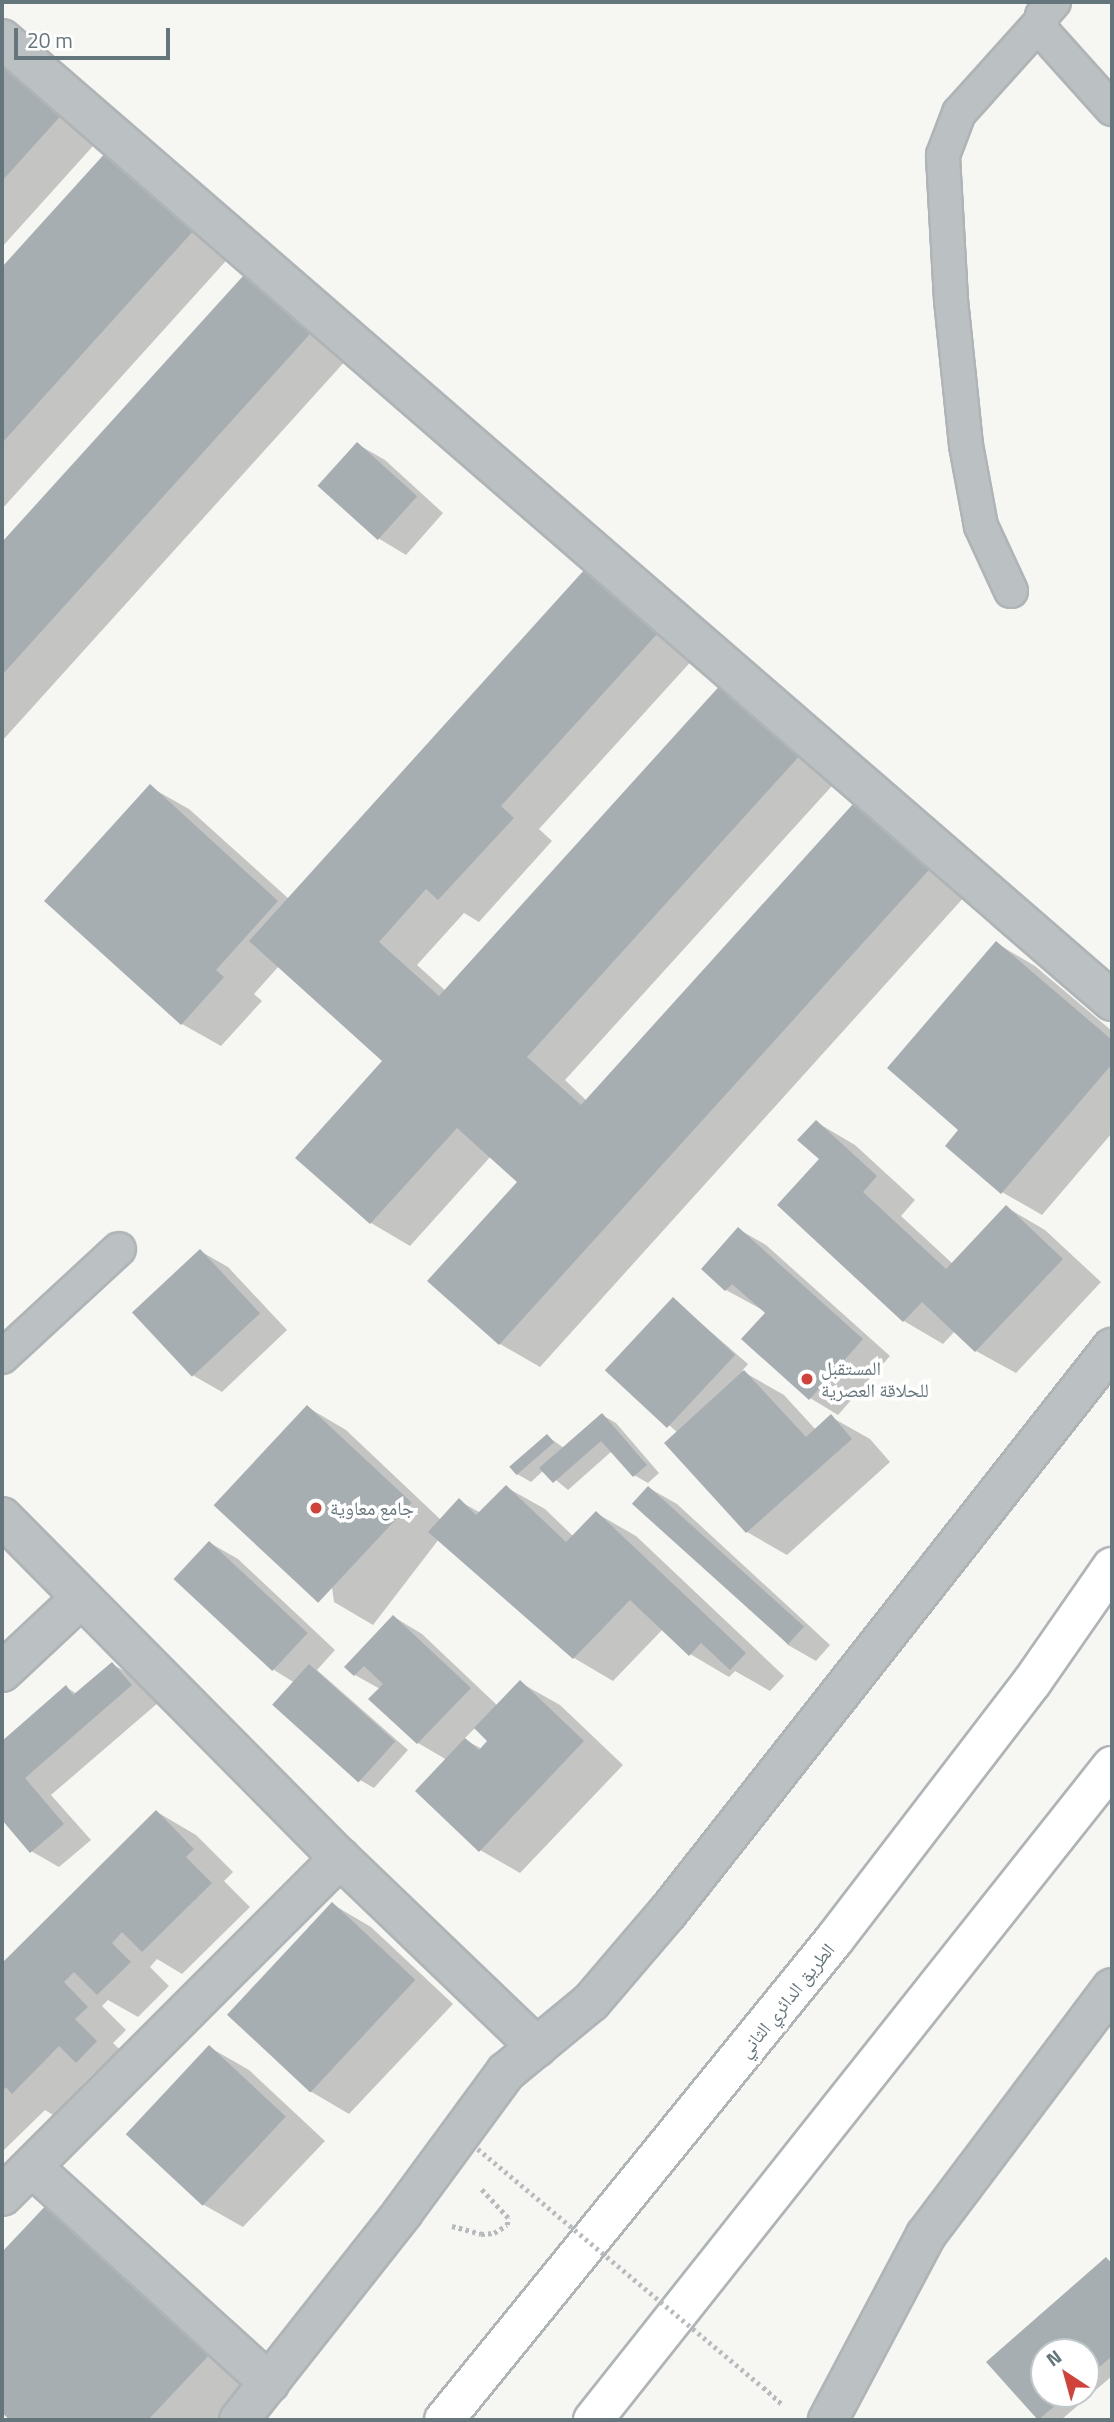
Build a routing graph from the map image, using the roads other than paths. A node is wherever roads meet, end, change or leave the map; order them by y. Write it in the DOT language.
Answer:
graph roads {
  1 [pos="1047,12"];
  2 [pos="2,39"];
  3 [pos="1112,109"];
  4 [pos="1011,591"];
  5 [pos="1112,1001"];
  6 [pos="119,1249"];
  7 [pos="1112,1348"];
  8 [pos="2,1357"];
  9 [pos="2,1517"];
  10 [pos="1112,1567"];
  11 [pos="81,1598"];
  12 [pos="2,1672"];
  13 [pos="1112,1766"];
  14 [pos="340,1858"];
  15 [pos="1112,1988"];
  16 [pos="537,2047"];
  17 [pos="32,2167"];
  18 [pos="2,2196"];
  19 [pos="269,2383"];
  20 [pos="239,2420"];
  21 [pos="444,2420"];
  22 [pos="593,2420"];
  23 [pos="828,2420"];
  1 -- 3 [label="lane"];
  1 -- 4 [label="lane"];
  2 -- 5 [label="street"];
  6 -- 8 [label="lane"];
  7 -- 16 [label="street"];
  9 -- 11 [label="street"];
  10 -- 21 [label="highway, الطريق الدائري الثاني"];
  11 -- 12 [label="street"];
  11 -- 14 [label="street"];
  13 -- 22 [label="highway"];
  14 -- 16 [label="street"];
  14 -- 17 [label="street"];
  15 -- 23 [label="street"];
  16 -- 19 [label="street"];
  17 -- 18 [label="street"];
  17 -- 19 [label="street"];
  19 -- 20 [label="street"];
}
